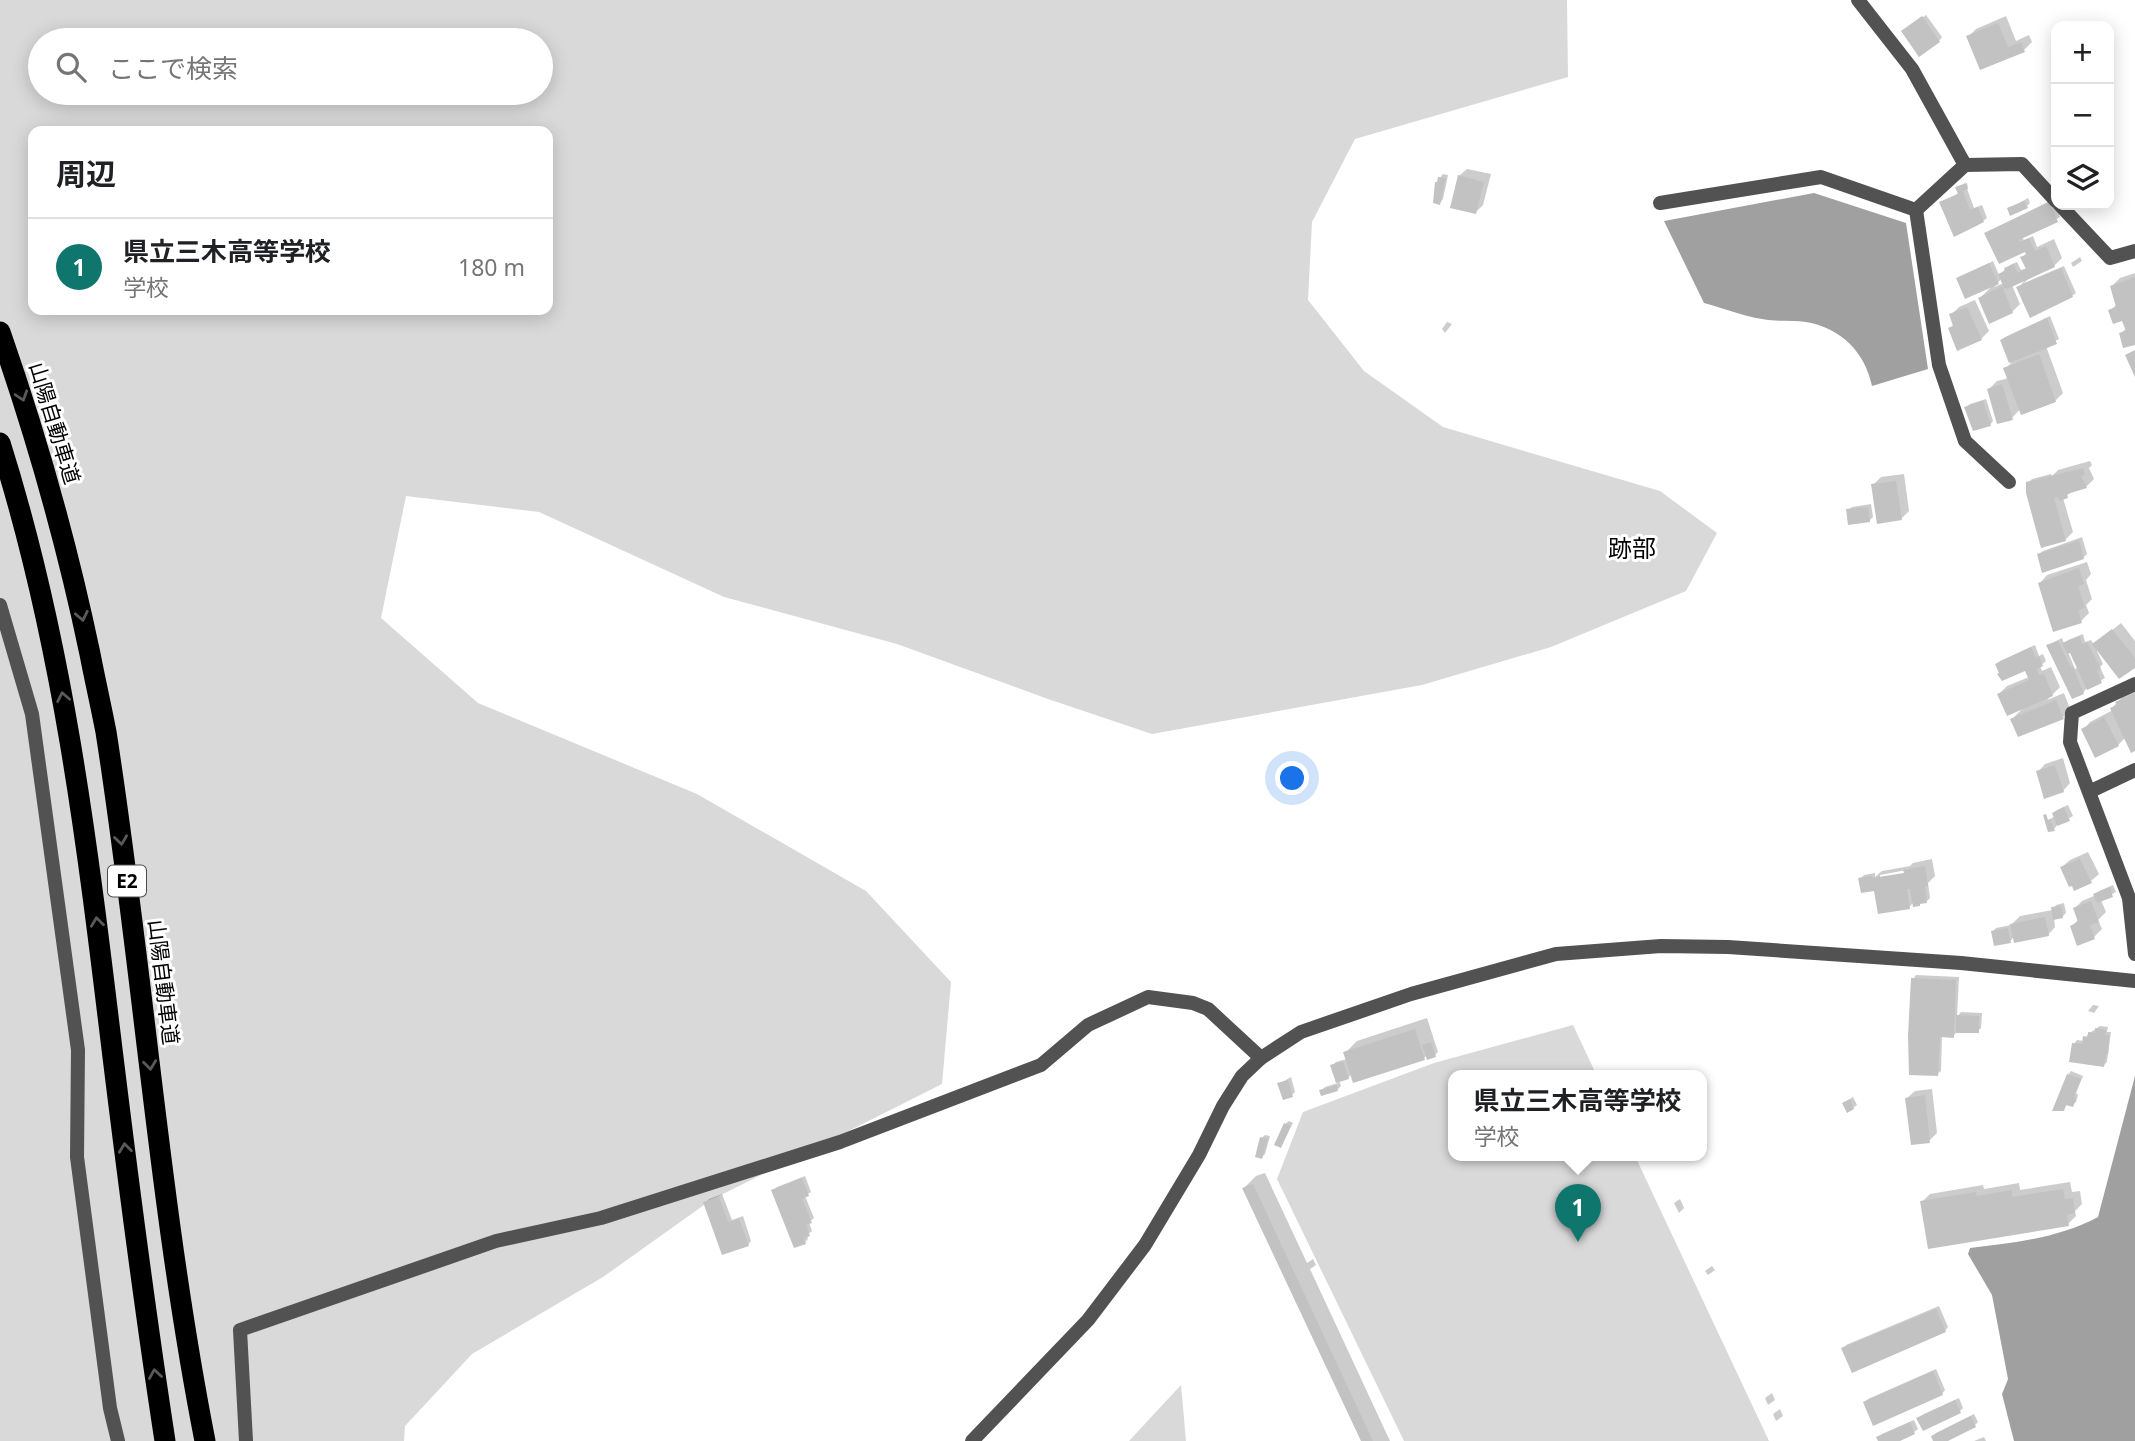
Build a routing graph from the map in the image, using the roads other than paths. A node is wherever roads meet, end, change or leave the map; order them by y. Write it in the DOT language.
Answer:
graph roads {
  1 [pos="1858,0"];
  2 [pos="1965,166"];
  3 [pos="2051,196"];
  4 [pos="1660,203"];
  5 [pos="1916,210"];
  6 [pos="2065,210"];
  7 [pos="2135,251"];
  8 [pos="0,332"];
  9 [pos="0,443"];
  10 [pos="2009,482"];
  11 [pos="0,605"];
  12 [pos="2135,684"];
  13 [pos="2135,769"];
  14 [pos="2091,791"];
  15 [pos="2135,954"];
  16 [pos="2135,981"];
  17 [pos="1261,1058"];
  18 [pos="173,1243"];
  19 [pos="118,1441"];
  20 [pos="165,1441"];
  21 [pos="205,1441"];
  22 [pos="218,1441"];
  23 [pos="246,1441"];
  24 [pos="972,1441"];
  1 -- 2 [label="street"];
  2 -- 3 [label="street"];
  2 -- 5 [label="street"];
  4 -- 5 [label="street"];
  5 -- 10 [label="street"];
  6 -- 7 [label="street"];
  8 -- 18 [label="highway, 山陽自動車道 / E2, one-way"];
  20 -- 9 [label="highway, E2, one-way"];
  11 -- 19 [label="street"];
  12 -- 14 [label="street"];
  13 -- 14 [label="street"];
  14 -- 15 [label="street"];
  16 -- 17 [label="street"];
  17 -- 23 [label="street"];
  17 -- 24 [label="street"];
  18 -- 21 [label="highway, 山陽自動車道 / E2"];
  18 -- 22 [label="highway"];
}
